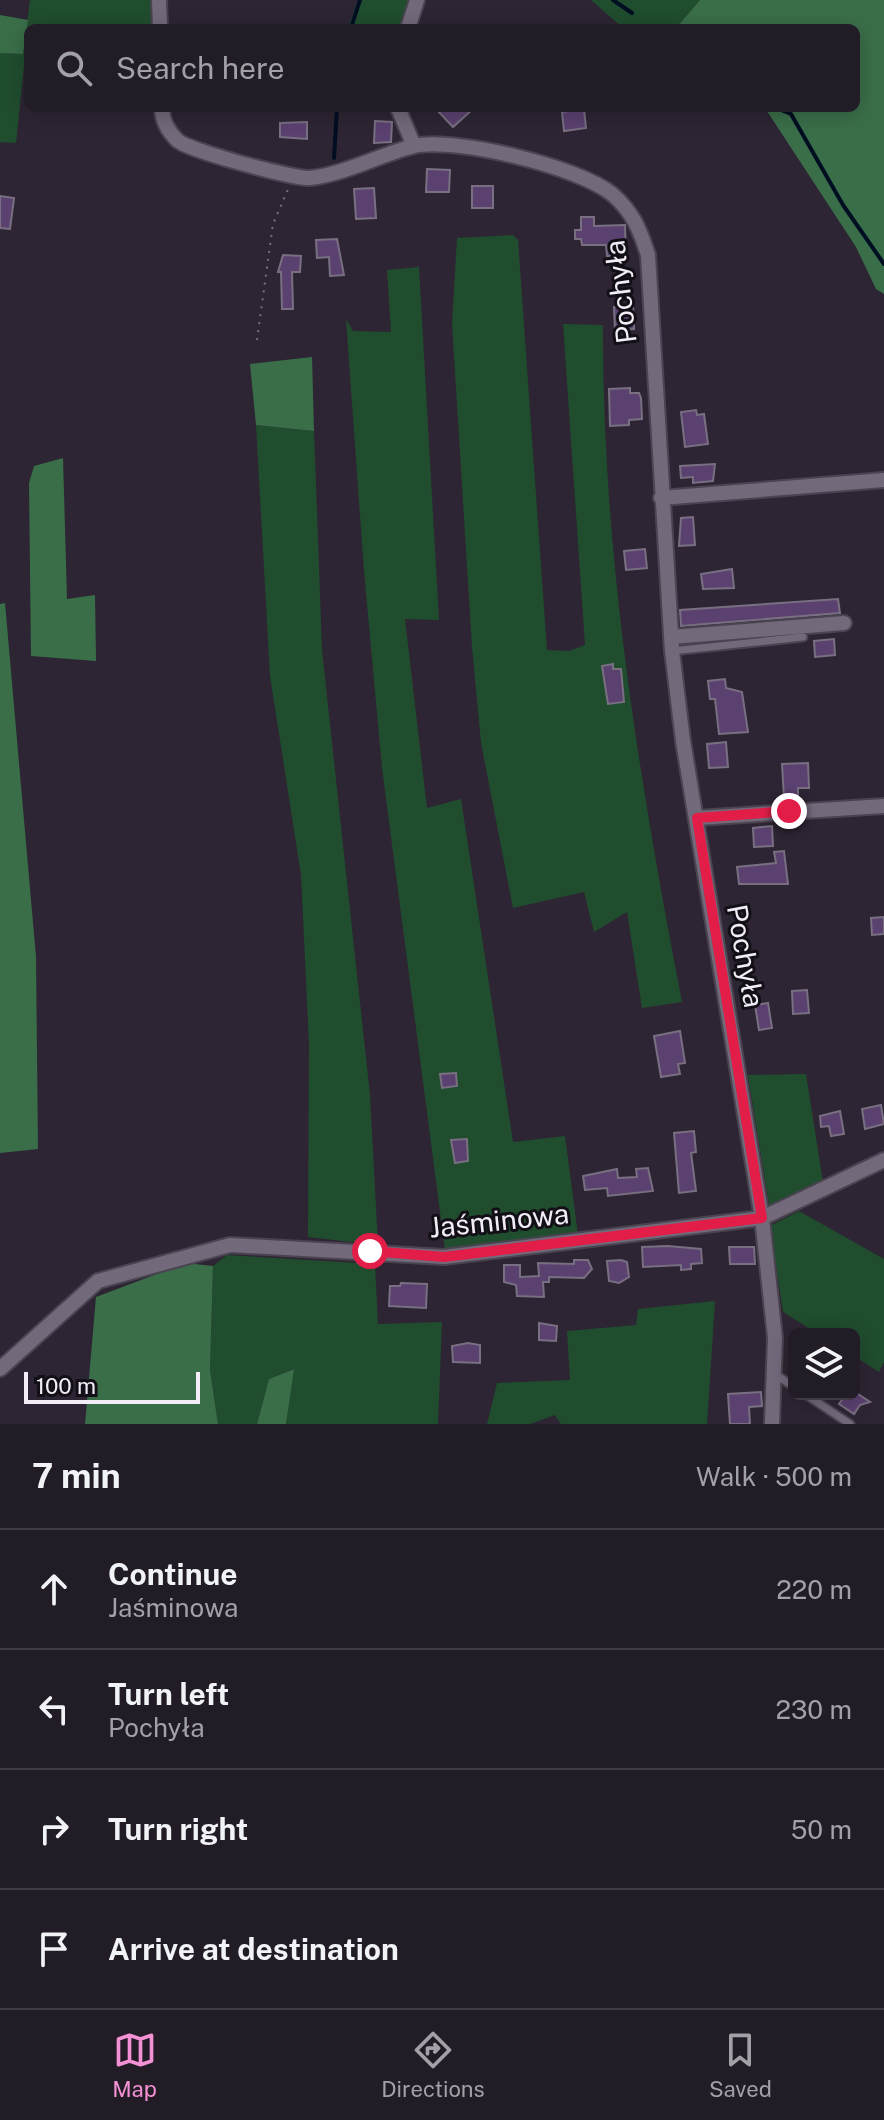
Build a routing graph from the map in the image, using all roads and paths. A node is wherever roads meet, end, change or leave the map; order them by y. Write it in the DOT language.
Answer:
graph roads {
  1 [pos="159,0"];
  2 [pos="417,0"];
  3 [pos="160,24"];
  4 [pos="409,24"];
  5 [pos="162,112"];
  6 [pos="400,112"];
  7 [pos="414,146"];
  8 [pos="294,175"];
  9 [pos="257,340"];
  10 [pos="884,480"];
  11 [pos="661,498"];
  12 [pos="844,623"];
  13 [pos="803,637"];
  14 [pos="672,644"];
  15 [pos="884,806"];
  16 [pos="697,818"];
  17 [pos="884,1160"];
  18 [pos="762,1218"];
  19 [pos="0,1369"];
  20 [pos="775,1374"];
  21 [pos="788,1383"];
  22 [pos="814,1400"];
  23 [pos="772,1424"];
  24 [pos="850,1424"];
  1 -- 3 [label="street"];
  2 -- 4 [label="street"];
  5 -- 8 [label="street, Pochyła"];
  6 -- 7 [label="street"];
  7 -- 8 [label="street, Pochyła"];
  7 -- 11 [label="street, Pochyła"];
  8 -- 9 [label="path"];
  10 -- 11 [label="street"];
  11 -- 14 [label="street, Pochyła"];
  12 -- 14 [label="street"];
  13 -- 14 [label="lane"];
  14 -- 16 [label="street, Pochyła"];
  15 -- 16 [label="street"];
  16 -- 18 [label="street, Pochyła"];
  17 -- 18 [label="street, Jaśminowa"];
  18 -- 19 [label="street, Jaśminowa"];
  18 -- 20 [label="street, Pochyła"];
  20 -- 21 [label="lane"];
  20 -- 23 [label="street, Pochyła"];
  22 -- 24 [label="lane"];
}
